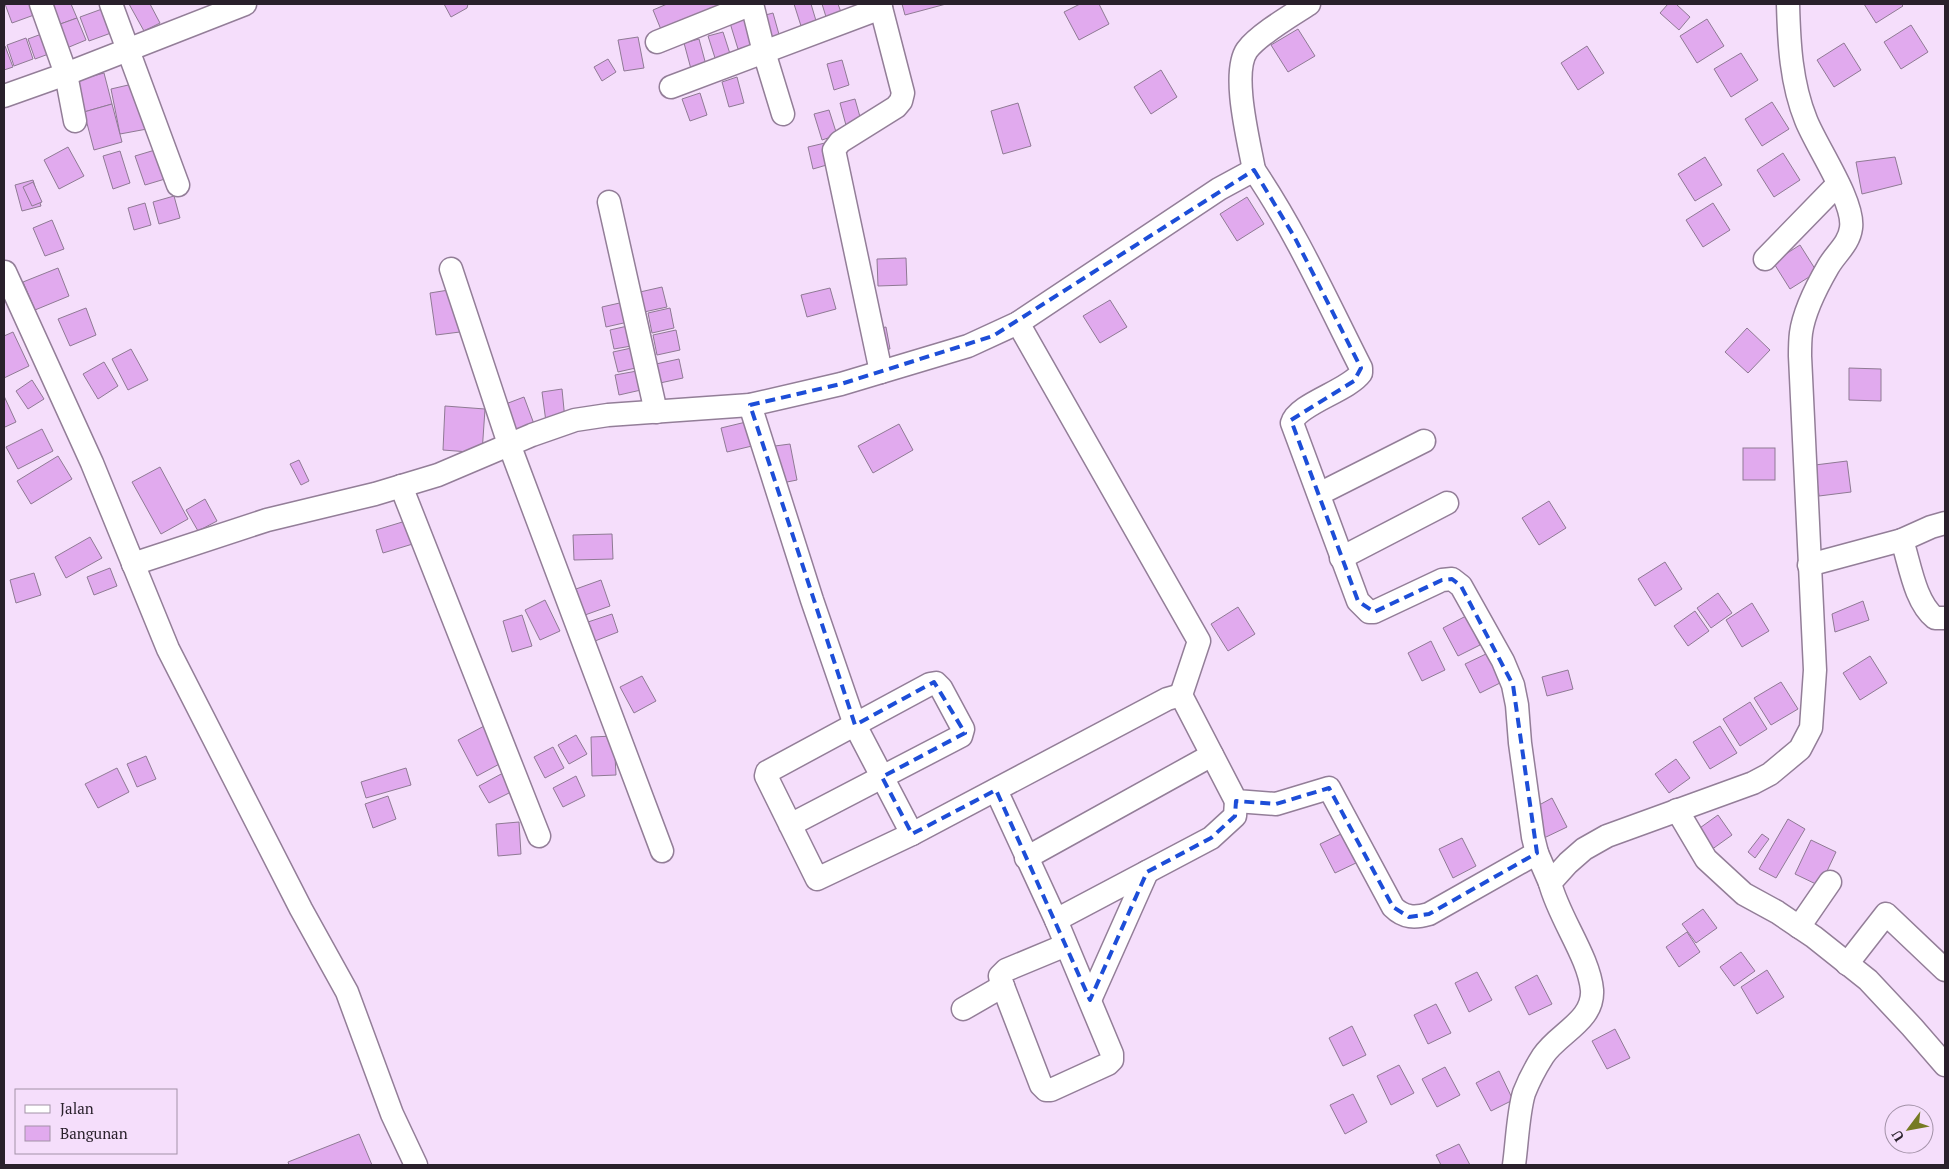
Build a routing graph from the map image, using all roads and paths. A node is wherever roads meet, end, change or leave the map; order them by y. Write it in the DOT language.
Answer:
graph roads {
  1 [pos="41,4"];
  2 [pos="111,4"];
  3 [pos="245,4"];
  4 [pos="752,4"];
  5 [pos="1309,4"];
  6 [pos="1788,4"];
  7 [pos="881,6"];
  8 [pos="657,42"];
  9 [pos="129,50"];
  10 [pos="764,52"];
  11 [pos="66,74"];
  12 [pos="671,87"];
  13 [pos="4,96"];
  14 [pos="783,114"];
  15 [pos="75,121"];
  16 [pos="1254,170"];
  17 [pos="1838,184"];
  18 [pos="178,185"];
  19 [pos="609,202"];
  20 [pos="1765,259"];
  21 [pos="451,269"];
  22 [pos="4,271"];
  23 [pos="1018,323"];
  24 [pos="880,372"];
  25 [pos="750,405"];
  26 [pos="656,412"];
  27 [pos="1424,441"];
  28 [pos="509,444"];
  29 [pos="401,486"];
  30 [pos="1319,494"];
  31 [pos="1447,502"];
  32 [pos="1945,523"];
  33 [pos="1902,540"];
  34 [pos="1342,558"];
  35 [pos="133,564"];
  36 [pos="1809,565"];
  37 [pos="1945,618"];
  38 [pos="1181,695"];
  39 [pos="855,725"];
  40 [pos="1212,755"];
  41 [pos="882,777"];
  42 [pos="996,790"];
  43 [pos="1236,801"];
  44 [pos="1676,810"];
  45 [pos="790,825"];
  46 [pos="912,834"];
  47 [pos="539,836"];
  48 [pos="662,852"];
  49 [pos="1537,853"];
  50 [pos="1026,858"];
  51 [pos="1147,872"];
  52 [pos="1830,882"];
  53 [pos="1550,883"];
  54 [pos="1056,920"];
  55 [pos="1799,927"];
  56 [pos="1066,945"];
  57 [pos="1848,964"];
  58 [pos="1945,970"];
  59 [pos="1003,986"];
  60 [pos="1090,1000"];
  61 [pos="963,1010"];
  62 [pos="1945,1065"];
  63 [pos="416,1165"];
  64 [pos="1514,1165"];
  1 -- 11 [label="street"];
  2 -- 9 [label="street"];
  3 -- 9 [label="street"];
  4 -- 8 [label="street"];
  4 -- 10 [label="street"];
  5 -- 16 [label="street"];
  6 -- 17 [label="street"];
  7 -- 10 [label="street"];
  7 -- 24 [label="street"];
  9 -- 11 [label="street"];
  9 -- 18 [label="street"];
  10 -- 12 [label="street"];
  10 -- 14 [label="street"];
  11 -- 13 [label="street"];
  11 -- 15 [label="street"];
  16 -- 23 [label="street"];
  16 -- 30 [label="street"];
  17 -- 20 [label="street"];
  17 -- 36 [label="street"];
  19 -- 26 [label="street"];
  21 -- 28 [label="street"];
  22 -- 35 [label="street"];
  23 -- 24 [label="street"];
  23 -- 38 [label="street"];
  24 -- 25 [label="street"];
  25 -- 26 [label="street"];
  25 -- 39 [label="street"];
  26 -- 28 [label="street"];
  27 -- 30 [label="street"];
  28 -- 29 [label="street"];
  28 -- 48 [label="street"];
  29 -- 35 [label="street"];
  29 -- 47 [label="street"];
  30 -- 34 [label="street"];
  31 -- 34 [label="street"];
  32 -- 33 [label="street"];
  33 -- 36 [label="street"];
  33 -- 37 [label="street"];
  34 -- 49 [label="street"];
  35 -- 63 [label="street"];
  36 -- 44 [label="street"];
  38 -- 40 [label="street"];
  38 -- 42 [label="street"];
  39 -- 41 [label="street"];
  39 -- 41 [label="street"];
  39 -- 45 [label="street"];
  40 -- 43 [label="street"];
  40 -- 50 [label="street"];
  41 -- 45 [label="street"];
  41 -- 46 [label="street"];
  42 -- 46 [label="street"];
  42 -- 50 [label="street"];
  43 -- 49 [label="street"];
  43 -- 51 [label="street"];
  44 -- 53 [label="street"];
  44 -- 55 [label="street"];
  45 -- 46 [label="street"];
  49 -- 53 [label="street"];
  50 -- 54 [label="street"];
  51 -- 54 [label="street"];
  51 -- 60 [label="street"];
  52 -- 55 [label="street"];
  53 -- 64 [label="street"];
  54 -- 56 [label="street"];
  55 -- 57 [label="street"];
  56 -- 59 [label="street"];
  56 -- 60 [label="street"];
  57 -- 58 [label="street"];
  57 -- 62 [label="street"];
  59 -- 60 [label="street"];
  59 -- 61 [label="street"];
}
